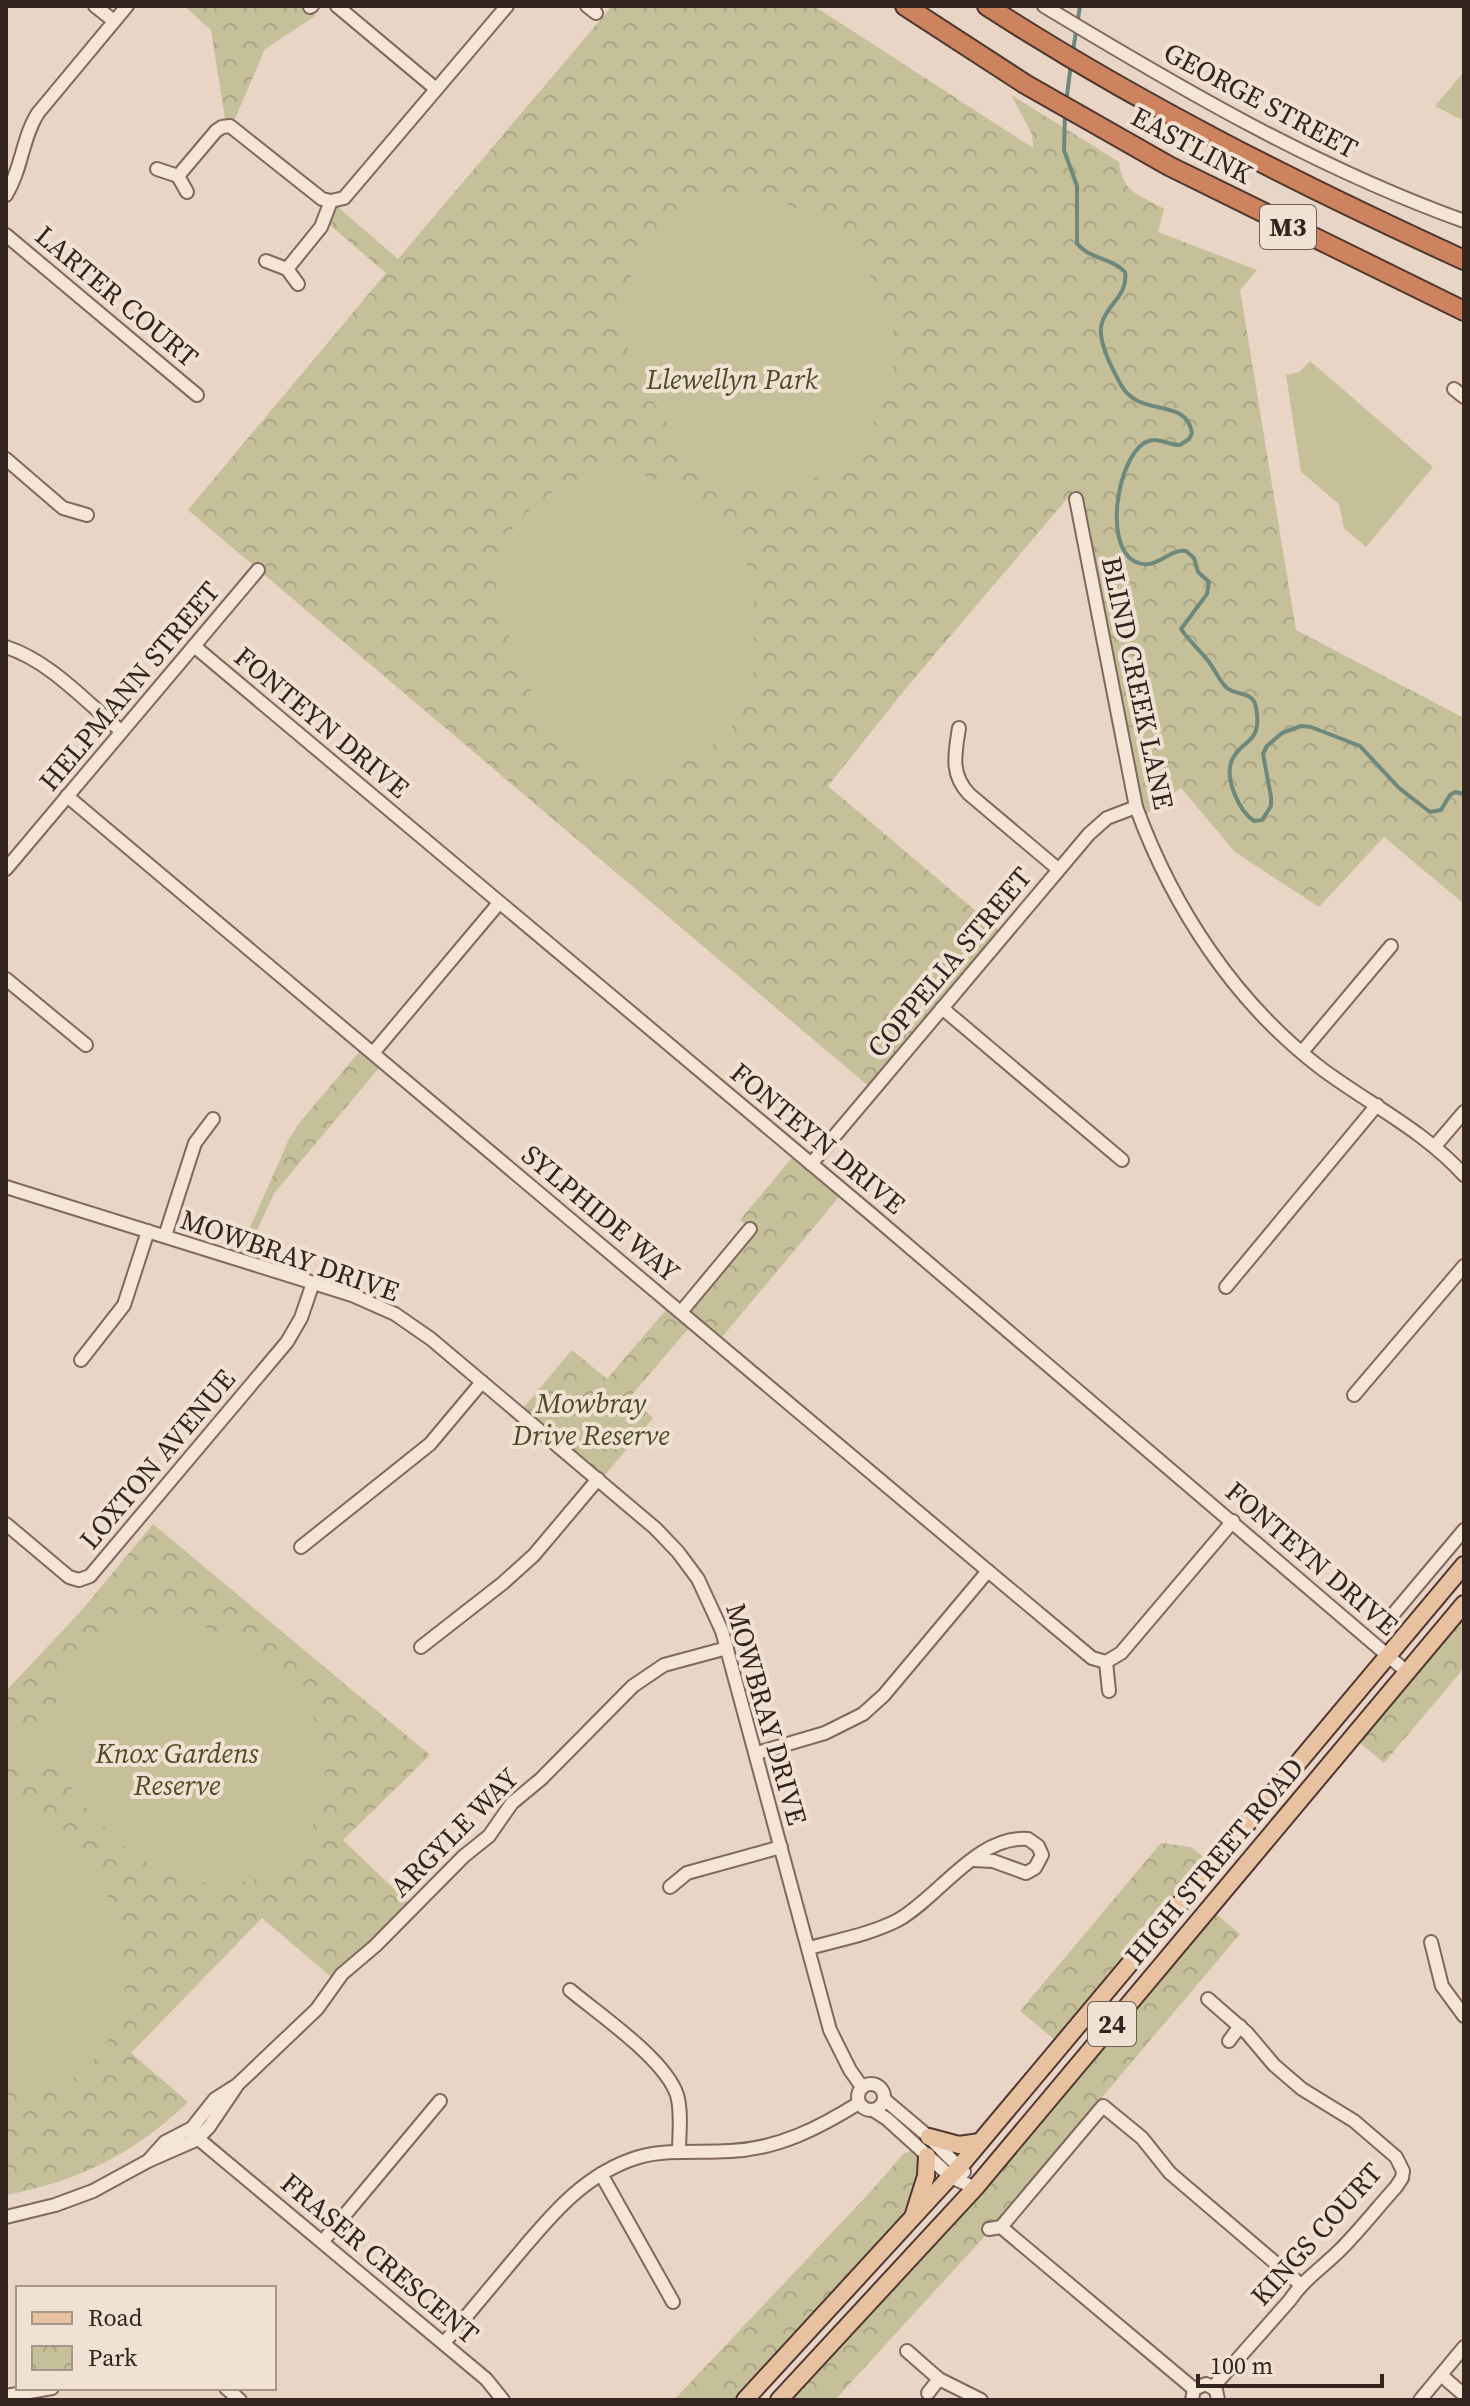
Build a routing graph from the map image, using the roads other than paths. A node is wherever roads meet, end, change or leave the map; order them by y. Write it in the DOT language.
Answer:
graph roads {
  1 [pos="95,6"];
  2 [pos="127,6"];
  3 [pos="337,6"];
  4 [pos="507,6"];
  5 [pos="905,6"];
  6 [pos="987,6"];
  7 [pos="1044,6"];
  8 [pos="114,21"];
  9 [pos="436,89"];
  10 [pos="157,169"];
  11 [pos="178,176"];
  12 [pos="187,192"];
  13 [pos="6,195"];
  14 [pos="331,201"];
  15 [pos="1464,221"];
  16 [pos="6,235"];
  17 [pos="1464,260"];
  18 [pos="266,261"];
  19 [pos="1366,265"];
  20 [pos="287,269"];
  21 [pos="298,284"];
  22 [pos="1464,311"];
  23 [pos="1464,324"];
  24 [pos="197,395"];
  25 [pos="6,459"];
  26 [pos="1076,499"];
  27 [pos="87,515"];
  28 [pos="258,570"];
  29 [pos="194,646"];
  30 [pos="6,647"];
  31 [pos="959,728"];
  32 [pos="121,731"];
  33 [pos="67,796"];
  34 [pos="1136,807"];
  35 [pos="6,869"];
  36 [pos="1058,869"];
  37 [pos="499,903"];
  38 [pos="1391,946"];
  39 [pos="6,979"];
  40 [pos="942,1008"];
  41 [pos="86,1045"];
  42 [pos="1302,1052"];
  43 [pos="373,1053"];
  44 [pos="1377,1105"];
  45 [pos="1464,1112"];
  46 [pos="213,1119"];
  47 [pos="1435,1146"];
  48 [pos="1122,1160"];
  49 [pos="811,1164"];
  50 [pos="1464,1175"];
  51 [pos="6,1187"];
  52 [pos="750,1229"];
  53 [pos="148,1231"];
  54 [pos="165,1236"];
  55 [pos="1464,1266"];
  56 [pos="313,1283"];
  57 [pos="1226,1287"];
  58 [pos="681,1312"];
  59 [pos="81,1360"];
  60 [pos="482,1382"];
  61 [pos="1354,1395"];
  62 [pos="598,1479"];
  63 [pos="1233,1521"];
  64 [pos="6,1524"];
  65 [pos="1464,1530"];
  66 [pos="301,1547"];
  67 [pos="1464,1565"];
  68 [pos="988,1571"];
  69 [pos="1420,1583"];
  70 [pos="1464,1604"];
  71 [pos="1395,1612"];
  72 [pos="1423,1613"];
  73 [pos="421,1647"];
  74 [pos="727,1648"];
  75 [pos="1388,1656"];
  76 [pos="1106,1662"];
  77 [pos="1407,1672"];
  78 [pos="1109,1691"];
  79 [pos="757,1753"];
  80 [pos="781,1847"];
  81 [pos="1249,1859"];
  82 [pos="974,1860"];
  83 [pos="1206,1873"];
  84 [pos="670,1887"];
  85 [pos="1431,1942"];
  86 [pos="809,1948"];
  87 [pos="570,1990"];
  88 [pos="1208,1999"];
  89 [pos="1464,2016"];
  90 [pos="1240,2026"];
  91 [pos="1229,2041"];
  92 [pos="862,2087"];
  93 [pos="884,2099"];
  94 [pos="440,2101"];
  95 [pos="859,2103"];
  96 [pos="873,2110"];
  97 [pos="196,2132"];
  98 [pos="929,2137"];
  99 [pos="980,2142"];
  100 [pos="679,2152"];
  101 [pos="927,2156"];
  102 [pos="956,2171"];
  103 [pos="601,2174"];
  104 [pos="975,2188"];
  105 [pos="6,2217"];
  106 [pos="911,2223"];
  107 [pos="323,2241"];
  108 [pos="1300,2284"];
  109 [pos="673,2302"];
  110 [pos="444,2343"];
  111 [pos="1464,2347"];
  112 [pos="907,2351"];
  113 [pos="1441,2375"];
  114 [pos="939,2379"];
  115 [pos="44,2390"];
  116 [pos="928,2393"];
  117 [pos="1193,2394"];
  118 [pos="1216,2394"];
  119 [pos="750,2395"];
  120 [pos="1464,2395"];
  121 [pos="15,2397"];
  122 [pos="780,2398"];
  123 [pos="503,2400"];
  124 [pos="981,2400"];
  125 [pos="1420,2400"];
  1 -- 8 [label="street"];
  2 -- 8 [label="street"];
  3 -- 9 [label="street"];
  4 -- 9 [label="street"];
  5 -- 19 [label="highway, EASTLINK / M3"];
  6 -- 17 [label="highway, EASTLINK / M3"];
  7 -- 15 [label="street, GEORGE STREET"];
  8 -- 13 [label="street"];
  9 -- 14 [label="street"];
  10 -- 11 [label="street"];
  11 -- 12 [label="street"];
  11 -- 14 [label="street"];
  14 -- 20 [label="street"];
  16 -- 24 [label="street, LARTER COURT"];
  18 -- 20 [label="street"];
  19 -- 22 [label="highway, EASTLINK / M3"];
  19 -- 23 [label="highway"];
  20 -- 21 [label="street"];
  25 -- 27 [label="street"];
  26 -- 34 [label="street, BLIND CREEK LANE"];
  28 -- 29 [label="street, HELPMANN STREET"];
  29 -- 32 [label="street, HELPMANN STREET"];
  29 -- 37 [label="street, FONTEYN DRIVE"];
  30 -- 32 [label="street"];
  31 -- 36 [label="street"];
  32 -- 33 [label="street, HELPMANN STREET"];
  33 -- 35 [label="street, HELPMANN STREET"];
  33 -- 43 [label="street, SYLPHIDE WAY"];
  34 -- 36 [label="street, COPPELIA STREET"];
  34 -- 42 [label="street, BLIND CREEK LANE"];
  36 -- 40 [label="street, COPPELIA STREET"];
  37 -- 43 [label="street"];
  37 -- 49 [label="street, FONTEYN DRIVE"];
  38 -- 42 [label="street"];
  39 -- 41 [label="street"];
  40 -- 48 [label="street"];
  40 -- 49 [label="street, COPPELIA STREET"];
  42 -- 44 [label="street, BLIND CREEK LANE"];
  43 -- 58 [label="street, SYLPHIDE WAY"];
  44 -- 47 [label="street, BLIND CREEK LANE"];
  44 -- 57 [label="street"];
  45 -- 47 [label="street"];
  46 -- 54 [label="street"];
  47 -- 50 [label="street, BLIND CREEK LANE"];
  49 -- 63 [label="street, FONTEYN DRIVE"];
  51 -- 53 [label="street, MOWBRAY DRIVE"];
  52 -- 58 [label="street"];
  53 -- 54 [label="street, MOWBRAY DRIVE"];
  53 -- 59 [label="street"];
  54 -- 56 [label="street, MOWBRAY DRIVE"];
  55 -- 61 [label="street"];
  56 -- 60 [label="street, MOWBRAY DRIVE"];
  56 -- 64 [label="street, LOXTON AVENUE"];
  58 -- 68 [label="street, SYLPHIDE WAY"];
  60 -- 62 [label="street, MOWBRAY DRIVE"];
  60 -- 66 [label="street"];
  62 -- 73 [label="street"];
  62 -- 74 [label="street, MOWBRAY DRIVE"];
  63 -- 75 [label="street, FONTEYN DRIVE"];
  63 -- 76 [label="street"];
  65 -- 69 [label="street"];
  67 -- 72 [label="main road, HIGH STREET ROAD / 24"];
  68 -- 76 [label="street, SYLPHIDE WAY"];
  68 -- 79 [label="street"];
  69 -- 71 [label="street"];
  69 -- 72 [label="street"];
  70 -- 77 [label="main road, HIGH STREET ROAD / 24"];
  72 -- 75 [label="main road, HIGH STREET ROAD / 24"];
  74 -- 79 [label="street, MOWBRAY DRIVE"];
  74 -- 97 [label="street, ARGYLE WAY"];
  75 -- 77 [label="street, FONTEYN DRIVE"];
  75 -- 83 [label="main road, HIGH STREET ROAD / 24"];
  76 -- 78 [label="street"];
  77 -- 81 [label="main road, HIGH STREET ROAD / 24"];
  79 -- 80 [label="street, MOWBRAY DRIVE"];
  80 -- 84 [label="street"];
  80 -- 86 [label="street, MOWBRAY DRIVE"];
  81 -- 83 [label="main road"];
  81 -- 104 [label="main road, HIGH STREET ROAD / 24"];
  82 -- 82 [label="street"];
  82 -- 86 [label="street"];
  83 -- 99 [label="main road, HIGH STREET ROAD / 24"];
  85 -- 89 [label="street"];
  86 -- 92 [label="street, MOWBRAY DRIVE"];
  87 -- 100 [label="street"];
  88 -- 90 [label="street, KINGS COURT"];
  90 -- 91 [label="street"];
  90 -- 108 [label="street, KINGS COURT"];
  92 -- 93 [label="street, MOWBRAY DRIVE"];
  92 -- 95 [label="street"];
  93 -- 96 [label="street"];
  93 -- 98 [label="street, MOWBRAY DRIVE"];
  94 -- 107 [label="street"];
  95 -- 96 [label="street, MOWBRAY DRIVE"];
  95 -- 100 [label="street"];
  96 -- 101 [label="street, MOWBRAY DRIVE"];
  97 -- 105 [label="street"];
  97 -- 107 [label="street, FRASER CRESCENT"];
  98 -- 99 [label="main road"];
  98 -- 102 [label="street, MOWBRAY DRIVE"];
  99 -- 102 [label="main road, HIGH STREET ROAD / 24"];
  100 -- 103 [label="street"];
  101 -- 102 [label="street, MOWBRAY DRIVE"];
  101 -- 106 [label="main road"];
  102 -- 104 [label="street, MOWBRAY DRIVE"];
  102 -- 106 [label="main road, HIGH STREET ROAD / 24"];
  103 -- 109 [label="street"];
  103 -- 110 [label="street"];
  104 -- 122 [label="main road, HIGH STREET ROAD / 24"];
  106 -- 119 [label="main road, HIGH STREET ROAD / 24"];
  107 -- 110 [label="street, FRASER CRESCENT"];
  108 -- 117 [label="street"];
  108 -- 118 [label="street, KINGS COURT"];
  110 -- 123 [label="street, FRASER CRESCENT"];
  111 -- 113 [label="street"];
  112 -- 114 [label="street"];
  113 -- 120 [label="street"];
  113 -- 125 [label="street"];
  114 -- 116 [label="street"];
  114 -- 124 [label="street"];
  115 -- 121 [label="street"];
  117 -- 118 [label="street"];
  119 -- 122 [label="main road"];
}
